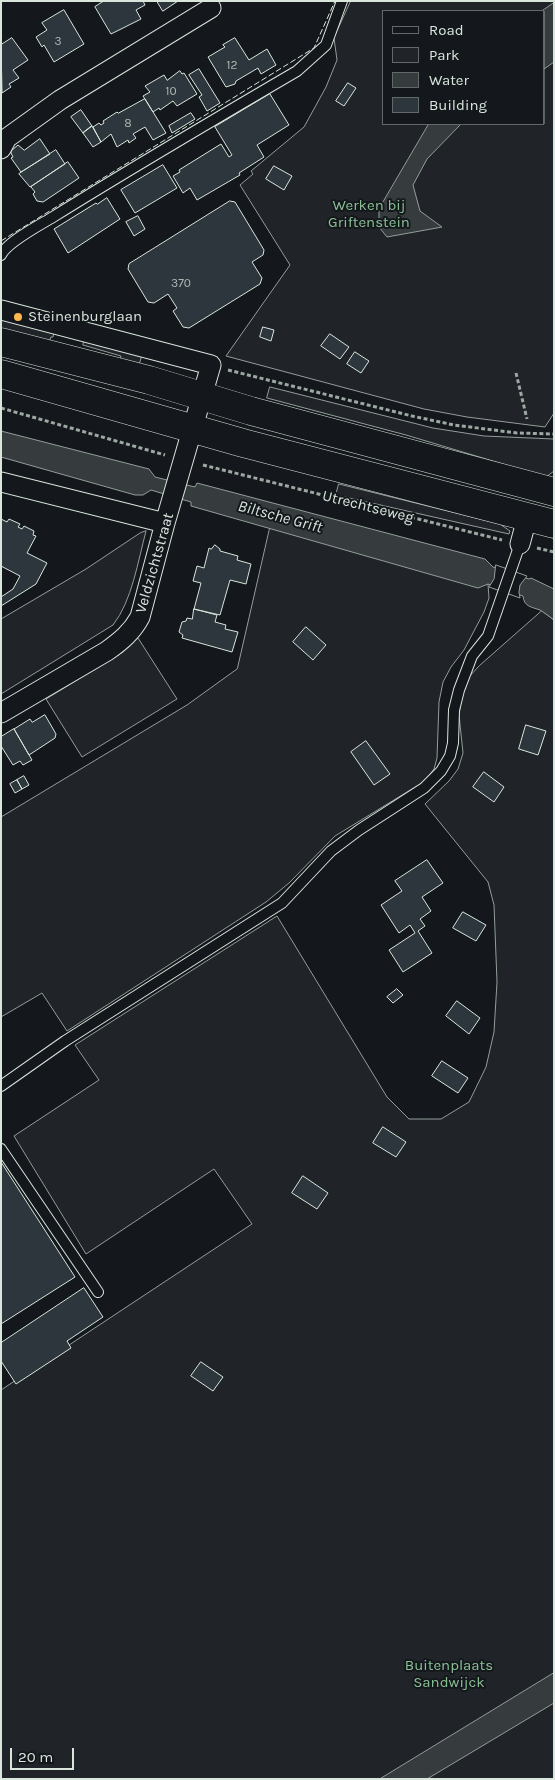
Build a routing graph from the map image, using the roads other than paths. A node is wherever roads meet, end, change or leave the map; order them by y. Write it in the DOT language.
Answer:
graph roads {
  1 [pos="342,1"];
  2 [pos="211,8"];
  3 [pos="1,149"];
  4 [pos="1,255"];
  5 [pos="1,310"];
  6 [pos="1,342"];
  7 [pos="1,374"];
  8 [pos="202,396"];
  9 [pos="193,428"];
  10 [pos="1,482"];
  11 [pos="551,487"];
  12 [pos="165,523"];
  13 [pos="554,524"];
  14 [pos="524,531"];
  15 [pos="1,713"];
  16 [pos="1,1086"];
  17 [pos="1,1149"];
  18 [pos="98,1292"];
  1 -- 4 [label="lane"];
  2 -- 3 [label="street"];
  5 -- 8 [label="street"];
  6 -- 8 [label="main road"];
  7 -- 9 [label="main road, Utrechtseweg"];
  8 -- 9 [label="street"];
  8 -- 11 [label="main road"];
  9 -- 12 [label="street, Veldzichtstraat"];
  9 -- 14 [label="main road, Utrechtseweg"];
  10 -- 12 [label="street"];
  12 -- 15 [label="street, Veldzichtstraat"];
  13 -- 14 [label="main road, Utrechtseweg"];
  14 -- 16 [label="lane"];
  17 -- 18 [label="lane"];
}
